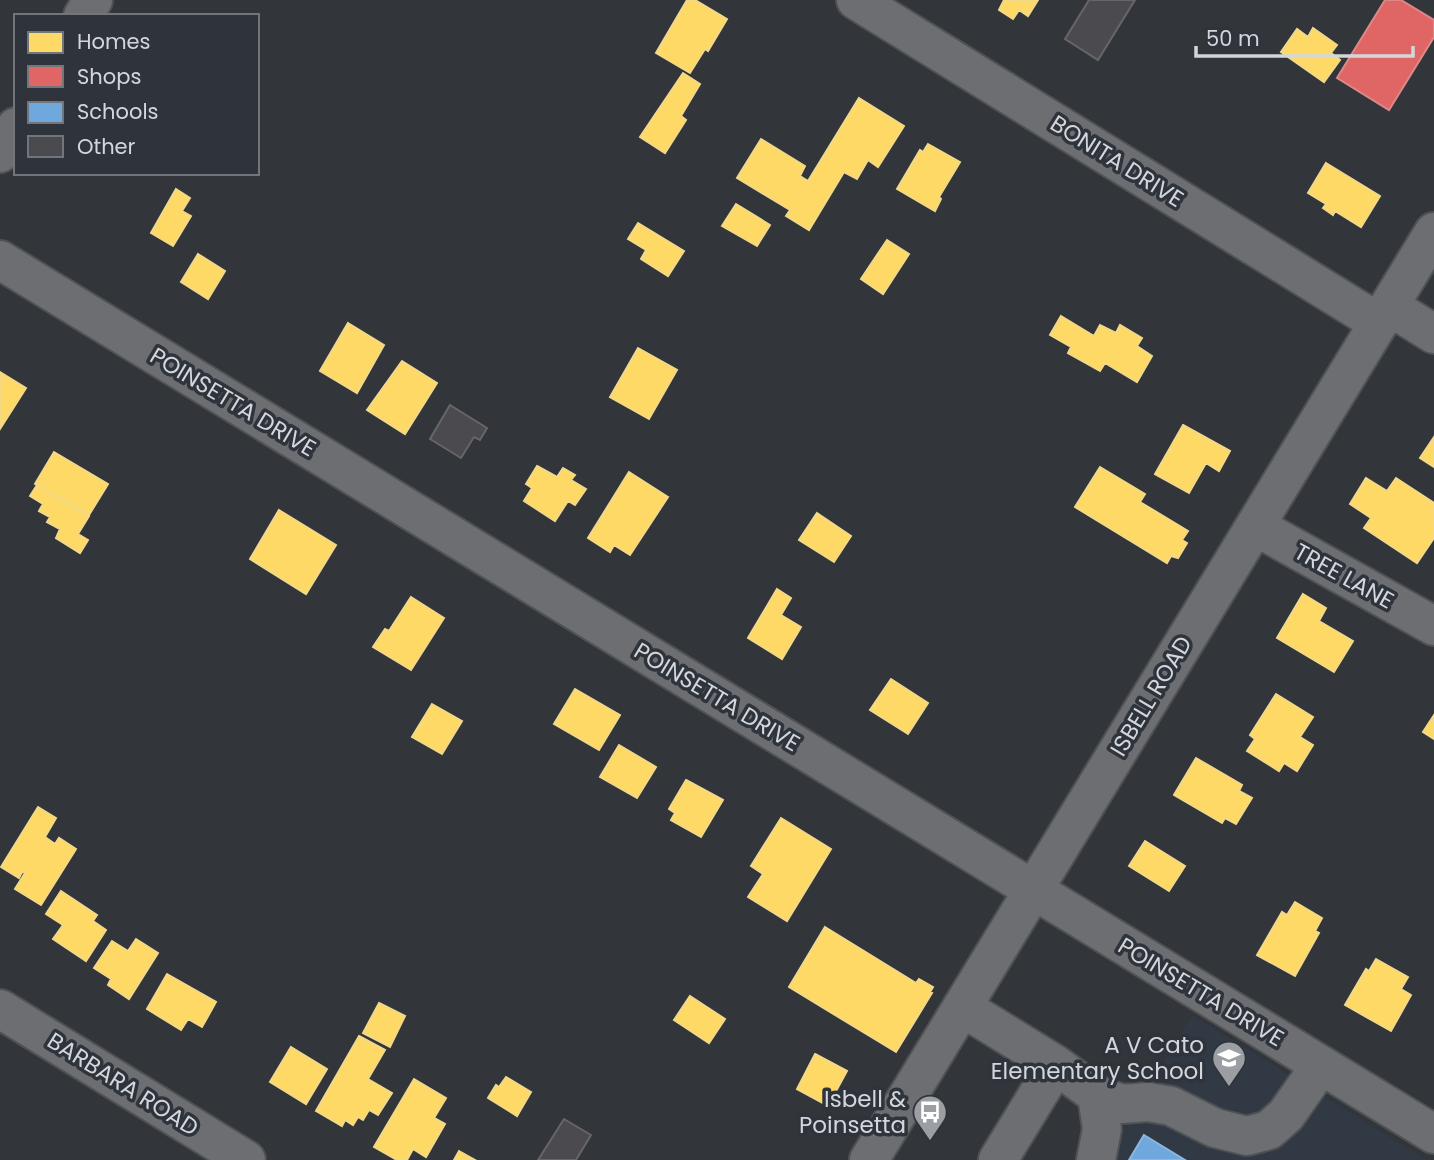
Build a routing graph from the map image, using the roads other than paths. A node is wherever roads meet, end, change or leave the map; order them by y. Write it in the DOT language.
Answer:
graph roads {
  1 [pos="856,0"];
  2 [pos="14,130"];
  3 [pos="0,153"];
  4 [pos="1434,232"];
  5 [pos="0,260"];
  6 [pos="1384,314"];
  7 [pos="1434,334"];
  8 [pos="1255,526"];
  9 [pos="1434,626"];
  10 [pos="1033,890"];
  11 [pos="962,1006"];
  12 [pos="0,1009"];
  13 [pos="1056,1065"];
  14 [pos="1321,1065"];
  15 [pos="1097,1095"];
  16 [pos="1434,1134"];
  17 [pos="246,1160"];
  18 [pos="869,1160"];
  19 [pos="998,1160"];
  20 [pos="1096,1160"];
  1 -- 6 [label="street, BONITA DRIVE"];
  2 -- 3 [label="street"];
  4 -- 6 [label="street, ISBELL ROAD"];
  5 -- 10 [label="street, POINSETTA DRIVE"];
  6 -- 7 [label="street, BONITA DRIVE"];
  6 -- 8 [label="street, ISBELL ROAD"];
  8 -- 9 [label="street, TREE LANE"];
  8 -- 10 [label="street, ISBELL ROAD"];
  10 -- 11 [label="street, ISBELL ROAD"];
  10 -- 14 [label="street, POINSETTA DRIVE"];
  11 -- 13 [label="street"];
  11 -- 18 [label="street, ISBELL ROAD"];
  12 -- 17 [label="street, BARBARA ROAD"];
  13 -- 15 [label="street"];
  13 -- 19 [label="street"];
  14 -- 15 [label="street"];
  14 -- 16 [label="street, POINSETTA DRIVE"];
  15 -- 20 [label="street"];
}
